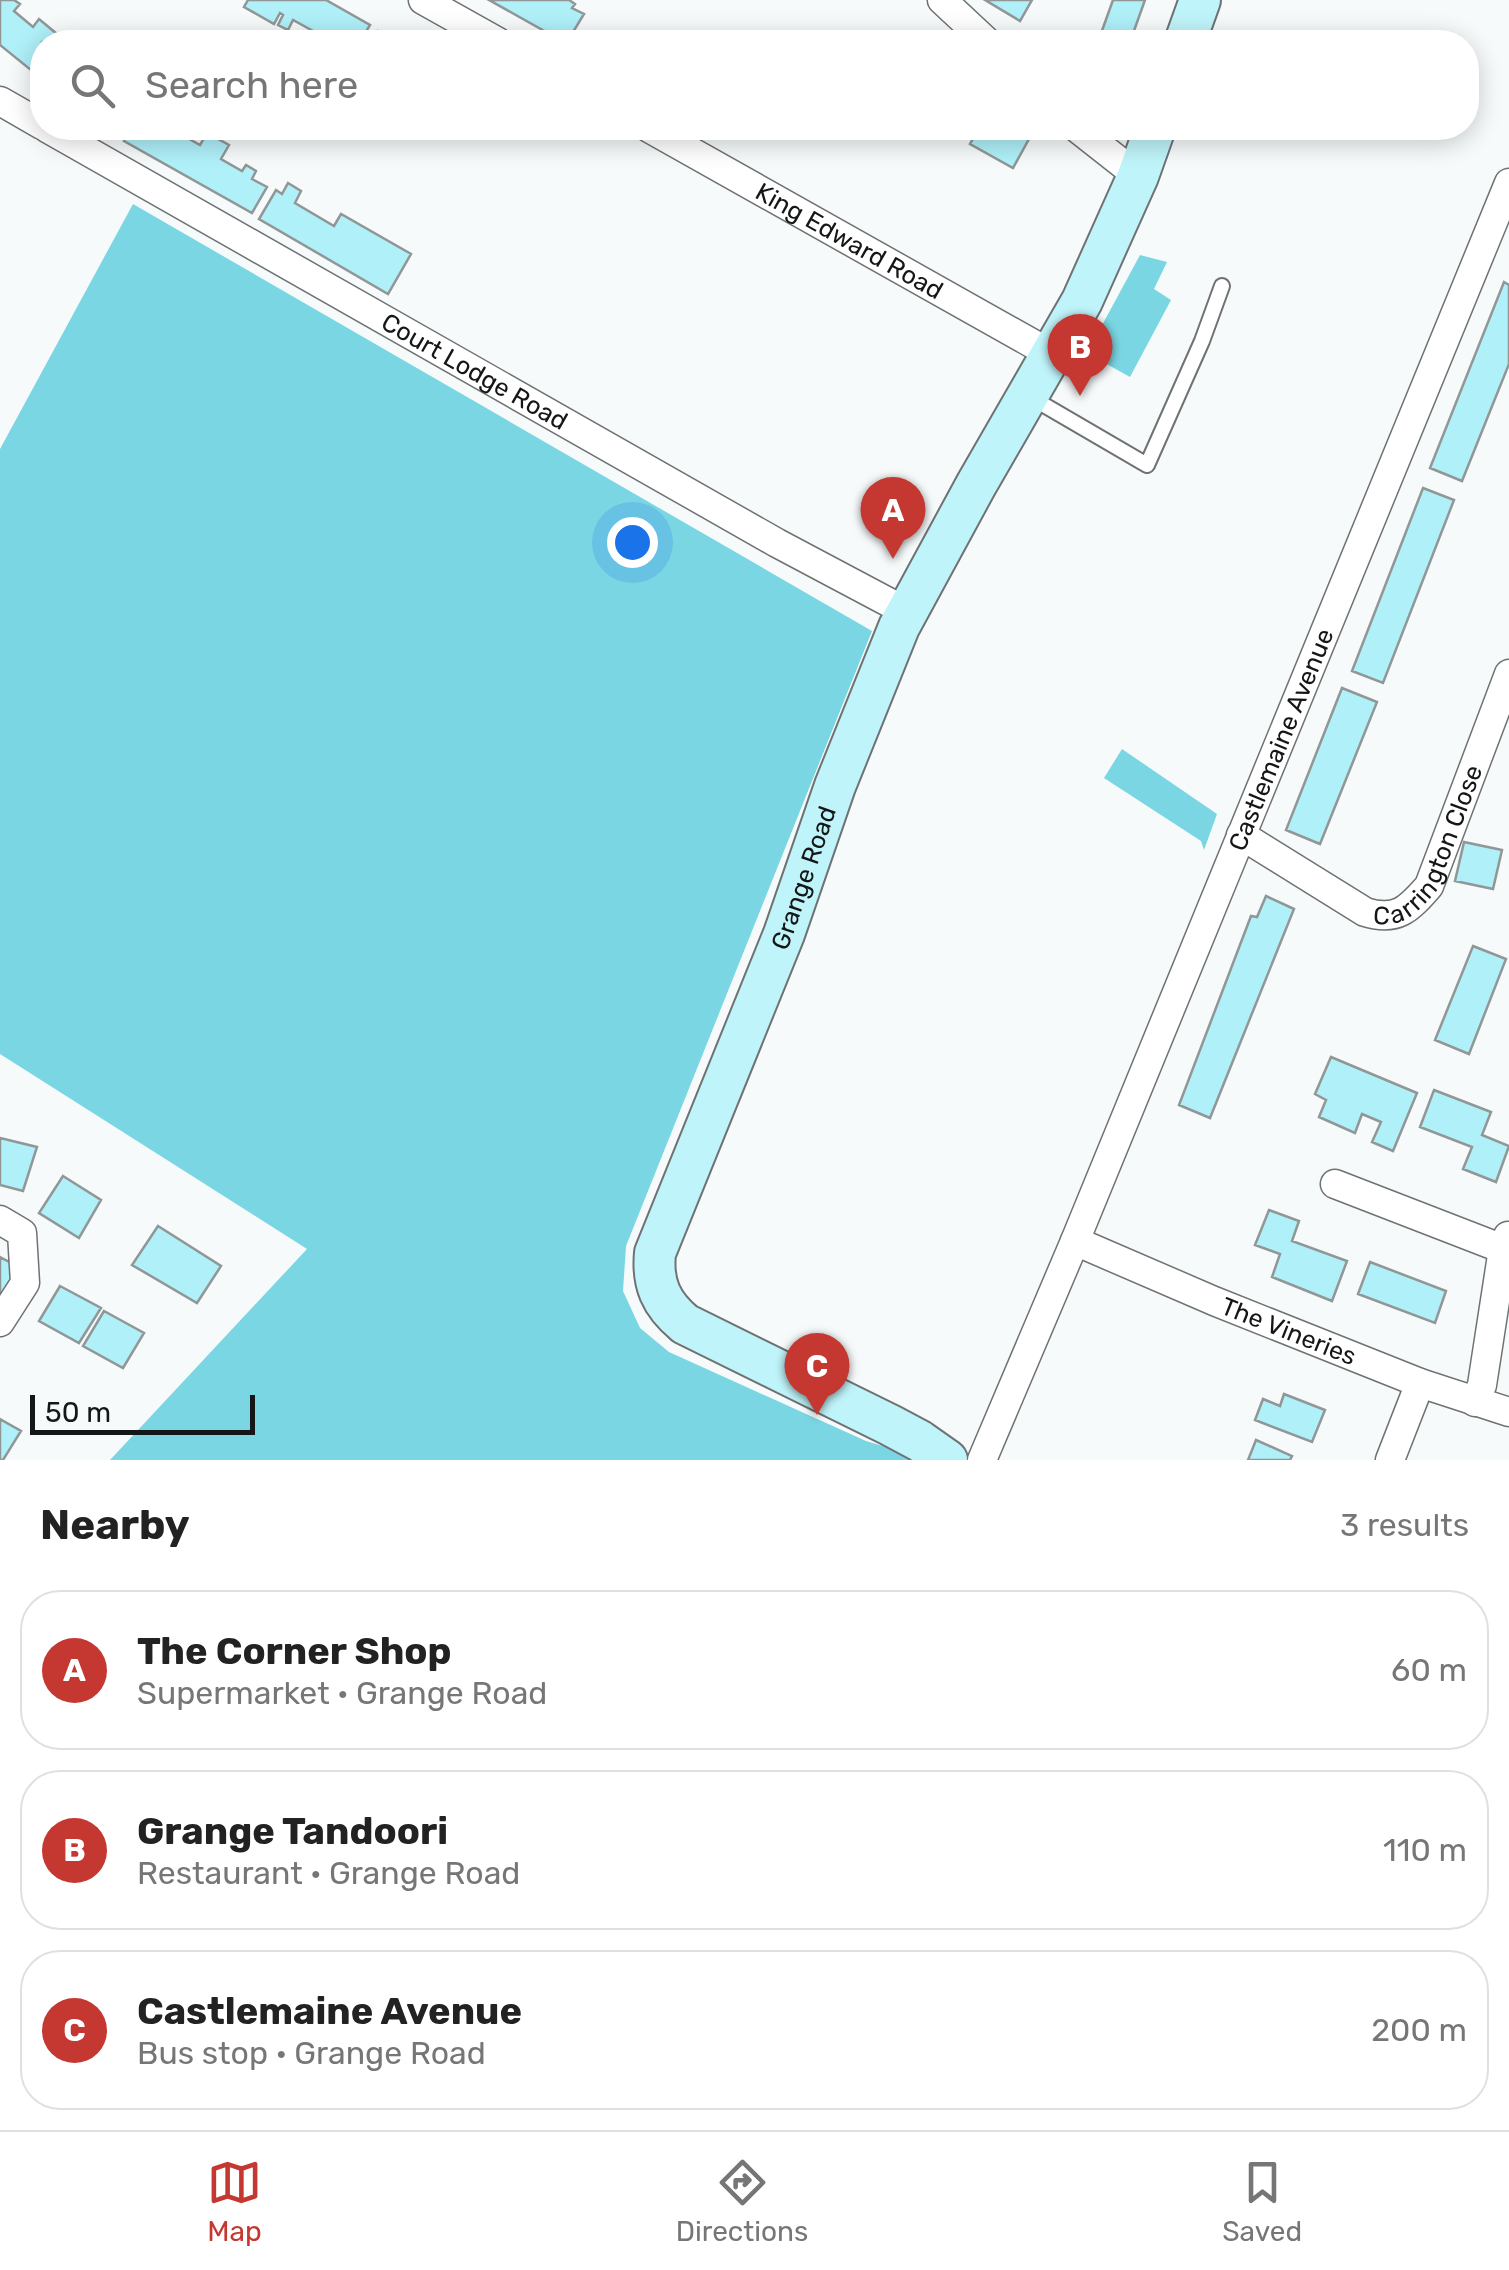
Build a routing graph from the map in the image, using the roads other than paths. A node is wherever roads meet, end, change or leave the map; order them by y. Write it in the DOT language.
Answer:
graph roads {
  1 [pos="423,0"];
  2 [pos="942,0"];
  3 [pos="1200,0"];
  4 [pos="477,30"];
  5 [pos="974,30"];
  6 [pos="1189,30"];
  7 [pos="0,102"];
  8 [pos="30,118"];
  9 [pos="69,140"];
  10 [pos="671,140"];
  11 [pos="1092,140"];
  12 [pos="1151,140"];
  13 [pos="1138,176"];
  14 [pos="1509,183"];
  15 [pos="1222,286"];
  16 [pos="1051,354"];
  17 [pos="1026,396"];
  18 [pos="907,612"];
  19 [pos="1509,674"];
  20 [pos="1240,835"];
  21 [pos="1335,1184"];
  22 [pos="0,1220"];
  23 [pos="1075,1241"];
  24 [pos="1506,1242"];
  25 [pos="0,1322"];
  26 [pos="1420,1383"];
  27 [pos="1476,1402"];
  28 [pos="1509,1412"];
  29 [pos="947,1460"];
  30 [pos="982,1460"];
  31 [pos="1390,1460"];
  1 -- 4 [label="street"];
  2 -- 5 [label="street"];
  3 -- 6 [label="street"];
  7 -- 8 [label="street, Court Lodge Road"];
  9 -- 18 [label="street, Court Lodge Road"];
  10 -- 16 [label="street, King Edward Road"];
  11 -- 13 [label="street"];
  12 -- 13 [label="street, Grange Road"];
  13 -- 16 [label="street, Grange Road"];
  14 -- 20 [label="street, Castlemaine Avenue"];
  15 -- 17 [label="lane"];
  16 -- 17 [label="street, Grange Road"];
  17 -- 18 [label="street, Grange Road"];
  18 -- 29 [label="street, Grange Road"];
  19 -- 20 [label="street, Carrington Close"];
  20 -- 23 [label="street, Castlemaine Avenue"];
  21 -- 24 [label="street"];
  22 -- 25 [label="street"];
  23 -- 26 [label="street, The Vineries"];
  23 -- 30 [label="street, Castlemaine Avenue"];
  24 -- 27 [label="street"];
  26 -- 27 [label="street, The Vineries"];
  26 -- 31 [label="street"];
  27 -- 28 [label="street, The Vineries"];
}
